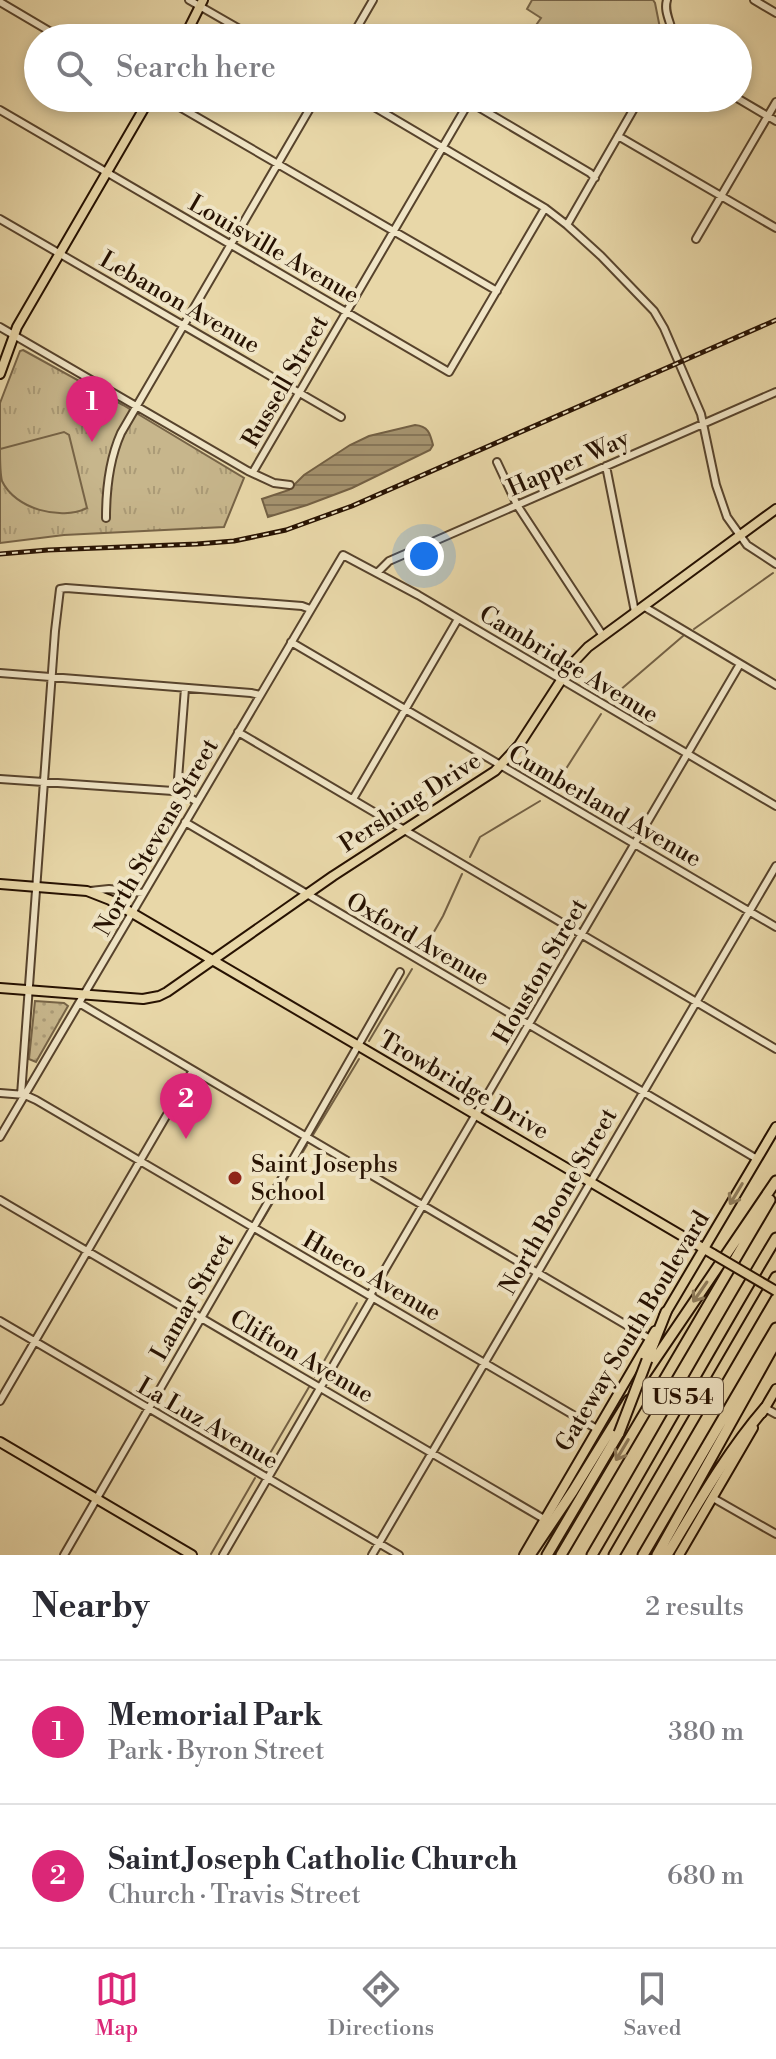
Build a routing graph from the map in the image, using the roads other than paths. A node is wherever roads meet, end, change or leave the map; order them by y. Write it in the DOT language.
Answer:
graph roads {
  1 [pos="189,0"];
  2 [pos="373,0"];
  3 [pos="667,0"];
  4 [pos="754,0"];
  5 [pos="0,2"];
  6 [pos="201,3"];
  7 [pos="776,13"];
  8 [pos="37,24"];
  9 [pos="191,24"];
  10 [pos="233,24"];
  11 [pos="361,24"];
  12 [pos="672,24"];
  13 [pos="776,102"];
  14 [pos="752,107"];
  15 [pos="0,110"];
  16 [pos="142,112"];
  17 [pos="189,112"];
  18 [pos="308,112"];
  19 [pos="382,112"];
  20 [pos="460,112"];
  21 [pos="486,112"];
  22 [pos="632,112"];
  23 [pos="768,116"];
  24 [pos="776,121"];
  25 [pos="618,136"];
  26 [pos="442,148"];
  27 [pos="278,163"];
  28 [pos="106,172"];
  29 [pos="595,178"];
  30 [pos="721,196"];
  31 [pos="545,208"];
  32 [pos="0,219"];
  33 [pos="567,225"];
  34 [pos="776,228"];
  35 [pos="394,231"];
  36 [pos="696,239"];
  37 [pos="231,244"];
  38 [pos="59,253"];
  39 [pos="497,291"];
  40 [pos="346,312"];
  41 [pos="184,325"];
  42 [pos="0,327"];
  43 [pos="13,335"];
  44 [pos="0,374"];
  45 [pos="299,392"];
  46 [pos="776,392"];
  47 [pos="136,407"];
  48 [pos="341,417"];
  49 [pos="703,423"];
  50 [pos="497,462"];
  51 [pos="606,466"];
  52 [pos="253,472"];
  53 [pos="290,485"];
  54 [pos="517,505"];
  55 [pos="776,509"];
  56 [pos="106,518"];
  57 [pos="739,535"];
  58 [pos="343,555"];
  59 [pos="776,564"];
  60 [pos="378,572"];
  61 [pos="643,606"];
  62 [pos="310,609"];
  63 [pos="635,612"];
  64 [pos="458,619"];
  65 [pos="603,636"];
  66 [pos="291,642"];
  67 [pos="740,664"];
  68 [pos="0,673"];
  69 [pos="53,678"];
  70 [pos="561,680"];
  71 [pos="776,685"];
  72 [pos="185,688"];
  73 [pos="260,695"];
  74 [pos="406,709"];
  75 [pos="238,732"];
  76 [pos="688,755"];
  77 [pos="501,766"];
  78 [pos="0,779"];
  79 [pos="44,782"];
  80 [pos="177,792"];
  81 [pos="353,799"];
  82 [pos="197,802"];
  83 [pos="776,806"];
  84 [pos="185,822"];
  85 [pos="403,830"];
  86 [pos="635,844"];
  87 [pos="776,866"];
  88 [pos="0,884"];
  89 [pos="36,887"];
  90 [pos="87,891"];
  91 [pos="143,893"];
  92 [pos="307,894"];
  93 [pos="749,912"];
  94 [pos="132,913"];
  95 [pos="776,927"];
  96 [pos="582,934"];
  97 [pos="212,960"];
  98 [pos="400,972"];
  99 [pos="0,988"];
  100 [pos="29,990"];
  101 [pos="81,999"];
  102 [pos="696,1002"];
  103 [pos="529,1025"];
  104 [pos="358,1046"];
  105 [pos="776,1049"];
  106 [pos="193,1070"];
  107 [pos="643,1092"];
  108 [pos="0,1093"];
  109 [pos="23,1095"];
  110 [pos="476,1115"];
  111 [pos="776,1127"];
  112 [pos="305,1136"];
  113 [pos="0,1137"];
  114 [pos="757,1159"];
  115 [pos="140,1161"];
  116 [pos="776,1181"];
  117 [pos="590,1182"];
  118 [pos="776,1190"];
  119 [pos="0,1200"];
  120 [pos="423,1205"];
  121 [pos="253,1226"];
  122 [pos="776,1238"];
  123 [pos="704,1248"];
  124 [pos="87,1251"];
  125 [pos="537,1272"];
  126 [pos="776,1277"];
  127 [pos="776,1289"];
  128 [pos="372,1296"];
  129 [pos="666,1312"];
  130 [pos="202,1318"];
  131 [pos="0,1321"];
  132 [pos="776,1328"];
  133 [pos="650,1339"];
  134 [pos="35,1341"];
  135 [pos="776,1342"];
  136 [pos="737,1344"];
  137 [pos="484,1363"];
  138 [pos="321,1388"];
  139 [pos="776,1389"];
  140 [pos="0,1401"];
  141 [pos="765,1408"];
  142 [pos="149,1409"];
  143 [pos="776,1414"];
  144 [pos="597,1429"];
  145 [pos="0,1442"];
  146 [pos="431,1453"];
  147 [pos="268,1478"];
  148 [pos="713,1498"];
  149 [pos="96,1499"];
  150 [pos="544,1519"];
  151 [pos="776,1534"];
  152 [pos="379,1543"];
  153 [pos="64,1555"];
  154 [pos="192,1555"];
  155 [pos="223,1555"];
  156 [pos="372,1555"];
  157 [pos="399,1555"];
  158 [pos="524,1555"];
  159 [pos="530,1555"];
  160 [pos="547,1555"];
  161 [pos="561,1555"];
  162 [pos="592,1555"];
  163 [pos="614,1555"];
  164 [pos="643,1555"];
  165 [pos="657,1555"];
  166 [pos="667,1555"];
  167 [pos="679,1555"];
  1 -- 6 [label="street"];
  2 -- 11 [label="street"];
  3 -- 12 [label="street"];
  4 -- 7 [label="street"];
  5 -- 8 [label="street"];
  6 -- 9 [label="main road"];
  6 -- 10 [label="street"];
  13 -- 23 [label="street"];
  14 -- 23 [label="street"];
  15 -- 28 [label="street, Louisville Avenue"];
  16 -- 28 [label="main road"];
  17 -- 27 [label="street"];
  18 -- 27 [label="street"];
  19 -- 26 [label="street"];
  20 -- 26 [label="street, Russell Street"];
  21 -- 29 [label="street"];
  22 -- 25 [label="street"];
  23 -- 24 [label="street"];
  23 -- 30 [label="street"];
  25 -- 29 [label="street"];
  25 -- 30 [label="street"];
  26 -- 31 [label="street"];
  26 -- 35 [label="street, Russell Street"];
  27 -- 35 [label="street"];
  27 -- 37 [label="street"];
  28 -- 37 [label="street, Louisville Avenue"];
  28 -- 38 [label="main road"];
  29 -- 33 [label="street"];
  30 -- 34 [label="street"];
  30 -- 36 [label="street"];
  31 -- 33 [label="street"];
  31 -- 39 [label="street"];
  32 -- 38 [label="street, Lebanon Avenue"];
  33 -- 49 [label="street"];
  35 -- 39 [label="street"];
  35 -- 40 [label="street, Russell Street"];
  37 -- 40 [label="street, Louisville Avenue"];
  37 -- 41 [label="street"];
  38 -- 41 [label="street, Lebanon Avenue"];
  38 -- 43 [label="main road"];
  39 -- 40 [label="street, Louisville Avenue"];
  40 -- 45 [label="street, Russell Street"];
  41 -- 45 [label="street, Lebanon Avenue"];
  41 -- 47 [label="street"];
  42 -- 43 [label="street"];
  43 -- 44 [label="main road"];
  43 -- 47 [label="street"];
  45 -- 48 [label="street, Lebanon Avenue"];
  45 -- 52 [label="street, Russell Street"];
  46 -- 49 [label="street, Happer Way"];
  47 -- 52 [label="street"];
  47 -- 56 [label="street"];
  49 -- 51 [label="street, Happer Way"];
  49 -- 57 [label="street"];
  50 -- 54 [label="street"];
  51 -- 54 [label="street, Happer Way"];
  51 -- 63 [label="street"];
  52 -- 53 [label="street"];
  54 -- 60 [label="street, Happer Way"];
  54 -- 65 [label="street"];
  55 -- 57 [label="main road, Pershing Drive"];
  57 -- 59 [label="street"];
  57 -- 61 [label="main road, Pershing Drive"];
  58 -- 60 [label="street, Cambridge Avenue"];
  58 -- 62 [label="street, North Stevens Street"];
  60 -- 64 [label="street, Cambridge Avenue"];
  61 -- 63 [label="main road, Pershing Drive"];
  61 -- 67 [label="street"];
  62 -- 66 [label="street, North Stevens Street"];
  62 -- 69 [label="street"];
  63 -- 65 [label="main road, Pershing Drive"];
  64 -- 70 [label="street, Cambridge Avenue"];
  64 -- 74 [label="street"];
  65 -- 70 [label="main road, Pershing Drive"];
  66 -- 73 [label="street, North Stevens Street"];
  66 -- 74 [label="street, Cumberland Avenue"];
  67 -- 71 [label="street"];
  67 -- 76 [label="street, Houston Street"];
  68 -- 69 [label="street"];
  69 -- 72 [label="street"];
  69 -- 79 [label="street"];
  70 -- 76 [label="street, Cambridge Avenue"];
  70 -- 77 [label="main road, Pershing Drive"];
  72 -- 73 [label="street"];
  72 -- 80 [label="street"];
  73 -- 75 [label="street, North Stevens Street"];
  74 -- 77 [label="street, Cumberland Avenue"];
  74 -- 81 [label="street"];
  75 -- 81 [label="street"];
  75 -- 82 [label="street, North Stevens Street"];
  76 -- 83 [label="street, Cambridge Avenue"];
  76 -- 86 [label="street, Houston Street"];
  77 -- 85 [label="main road, Pershing Drive"];
  77 -- 86 [label="street, Cumberland Avenue"];
  78 -- 79 [label="street"];
  79 -- 80 [label="street"];
  79 -- 89 [label="street"];
  80 -- 82 [label="street"];
  81 -- 85 [label="street"];
  82 -- 84 [label="street, North Stevens Street"];
  84 -- 91 [label="street, North Stevens Street"];
  84 -- 92 [label="street, Oxford Avenue"];
  85 -- 92 [label="main road, Pershing Drive"];
  85 -- 96 [label="street"];
  86 -- 93 [label="street, Cumberland Avenue"];
  86 -- 96 [label="street, Houston Street"];
  87 -- 93 [label="street, North Boone Street"];
  88 -- 89 [label="main road"];
  89 -- 90 [label="main road"];
  89 -- 100 [label="street"];
  90 -- 91 [label="street"];
  90 -- 94 [label="main road, Trowbridge Drive"];
  91 -- 94 [label="street, North Stevens Street"];
  92 -- 97 [label="main road, Pershing Drive"];
  92 -- 103 [label="street, Oxford Avenue"];
  93 -- 95 [label="street, Cumberland Avenue"];
  93 -- 102 [label="street, North Boone Street"];
  94 -- 97 [label="main road, Trowbridge Drive"];
  94 -- 101 [label="street, North Stevens Street"];
  96 -- 102 [label="street"];
  96 -- 103 [label="street, Houston Street"];
  97 -- 101 [label="main road, Pershing Drive"];
  97 -- 104 [label="main road, Trowbridge Drive"];
  98 -- 104 [label="street, Lamar Street"];
  99 -- 100 [label="main road, Pershing Drive"];
  100 -- 101 [label="main road, Pershing Drive"];
  100 -- 109 [label="street"];
  101 -- 106 [label="street"];
  101 -- 109 [label="street, North Stevens Street"];
  102 -- 105 [label="street"];
  102 -- 107 [label="street, North Boone Street"];
  103 -- 107 [label="street, Oxford Avenue"];
  103 -- 110 [label="street, Houston Street"];
  104 -- 110 [label="main road, Trowbridge Drive"];
  104 -- 112 [label="street, Lamar Street"];
  106 -- 112 [label="street"];
  106 -- 115 [label="street"];
  107 -- 114 [label="street, Oxford Avenue"];
  107 -- 117 [label="street, North Boone Street"];
  108 -- 109 [label="street, Hueco Avenue"];
  109 -- 113 [label="street, North Stevens Street"];
  109 -- 115 [label="street, Hueco Avenue"];
  110 -- 117 [label="main road, Trowbridge Drive"];
  110 -- 120 [label="street, Houston Street"];
  111 -- 114 [label="main road, Gateway South Boulevard"];
  112 -- 120 [label="street"];
  112 -- 121 [label="street, Lamar Street"];
  114 -- 123 [label="main road, Gateway South Boulevard, one-way"];
  115 -- 121 [label="street, Hueco Avenue"];
  115 -- 124 [label="street"];
  116 -- 159 [label="highway, one-way"];
  117 -- 123 [label="main road, Trowbridge Drive"];
  117 -- 125 [label="street, North Boone Street"];
  118 -- 161 [label="highway, one-way"];
  119 -- 124 [label="street, Clifton Avenue"];
  120 -- 125 [label="street"];
  120 -- 128 [label="street, Houston Street"];
  121 -- 128 [label="street, Hueco Avenue"];
  121 -- 130 [label="street, Lamar Street"];
  122 -- 162 [label="highway, US 54"];
  123 -- 127 [label="main road, Trowbridge Drive, bridge"];
  123 -- 129 [label="main road, Gateway South Boulevard"];
  124 -- 130 [label="street, Clifton Avenue"];
  124 -- 134 [label="street"];
  125 -- 133 [label="street"];
  125 -- 137 [label="street, North Boone Street"];
  126 -- 136 [label="highway, US 54"];
  127 -- 136 [label="highway"];
  128 -- 137 [label="street, Hueco Avenue"];
  128 -- 138 [label="street, Houston Street"];
  129 -- 133 [label="main road, Gateway South Boulevard"];
  129 -- 160 [label="highway, bridge"];
  130 -- 138 [label="street, Clifton Avenue"];
  130 -- 142 [label="street, Lamar Street"];
  131 -- 134 [label="street, La Luz Avenue"];
  132 -- 164 [label="highway"];
  133 -- 144 [label="main road, Gateway South Boulevard"];
  134 -- 140 [label="street"];
  134 -- 142 [label="street, La Luz Avenue"];
  135 -- 165 [label="highway"];
  136 -- 163 [label="highway, US 54"];
  137 -- 144 [label="street, Hueco Avenue"];
  137 -- 146 [label="street, North Boone Street"];
  138 -- 146 [label="street, Clifton Avenue"];
  138 -- 147 [label="street, Houston Street"];
  139 -- 141 [label="main road"];
  141 -- 143 [label="street"];
  141 -- 148 [label="main road"];
  141 -- 166 [label="highway"];
  142 -- 147 [label="street, La Luz Avenue"];
  142 -- 149 [label="street, Lamar Street"];
  144 -- 150 [label="main road, Gateway South Boulevard"];
  145 -- 149 [label="main road"];
  146 -- 150 [label="street, Clifton Avenue"];
  146 -- 152 [label="street, North Boone Street"];
  147 -- 152 [label="street, La Luz Avenue"];
  147 -- 155 [label="street, Houston Street"];
  148 -- 151 [label="street"];
  148 -- 167 [label="main road"];
  149 -- 153 [label="street, Lamar Street"];
  149 -- 154 [label="main road"];
  150 -- 158 [label="main road, Gateway South Boulevard"];
  152 -- 156 [label="street, North Boone Street"];
  152 -- 157 [label="street, La Luz Avenue"];
}
